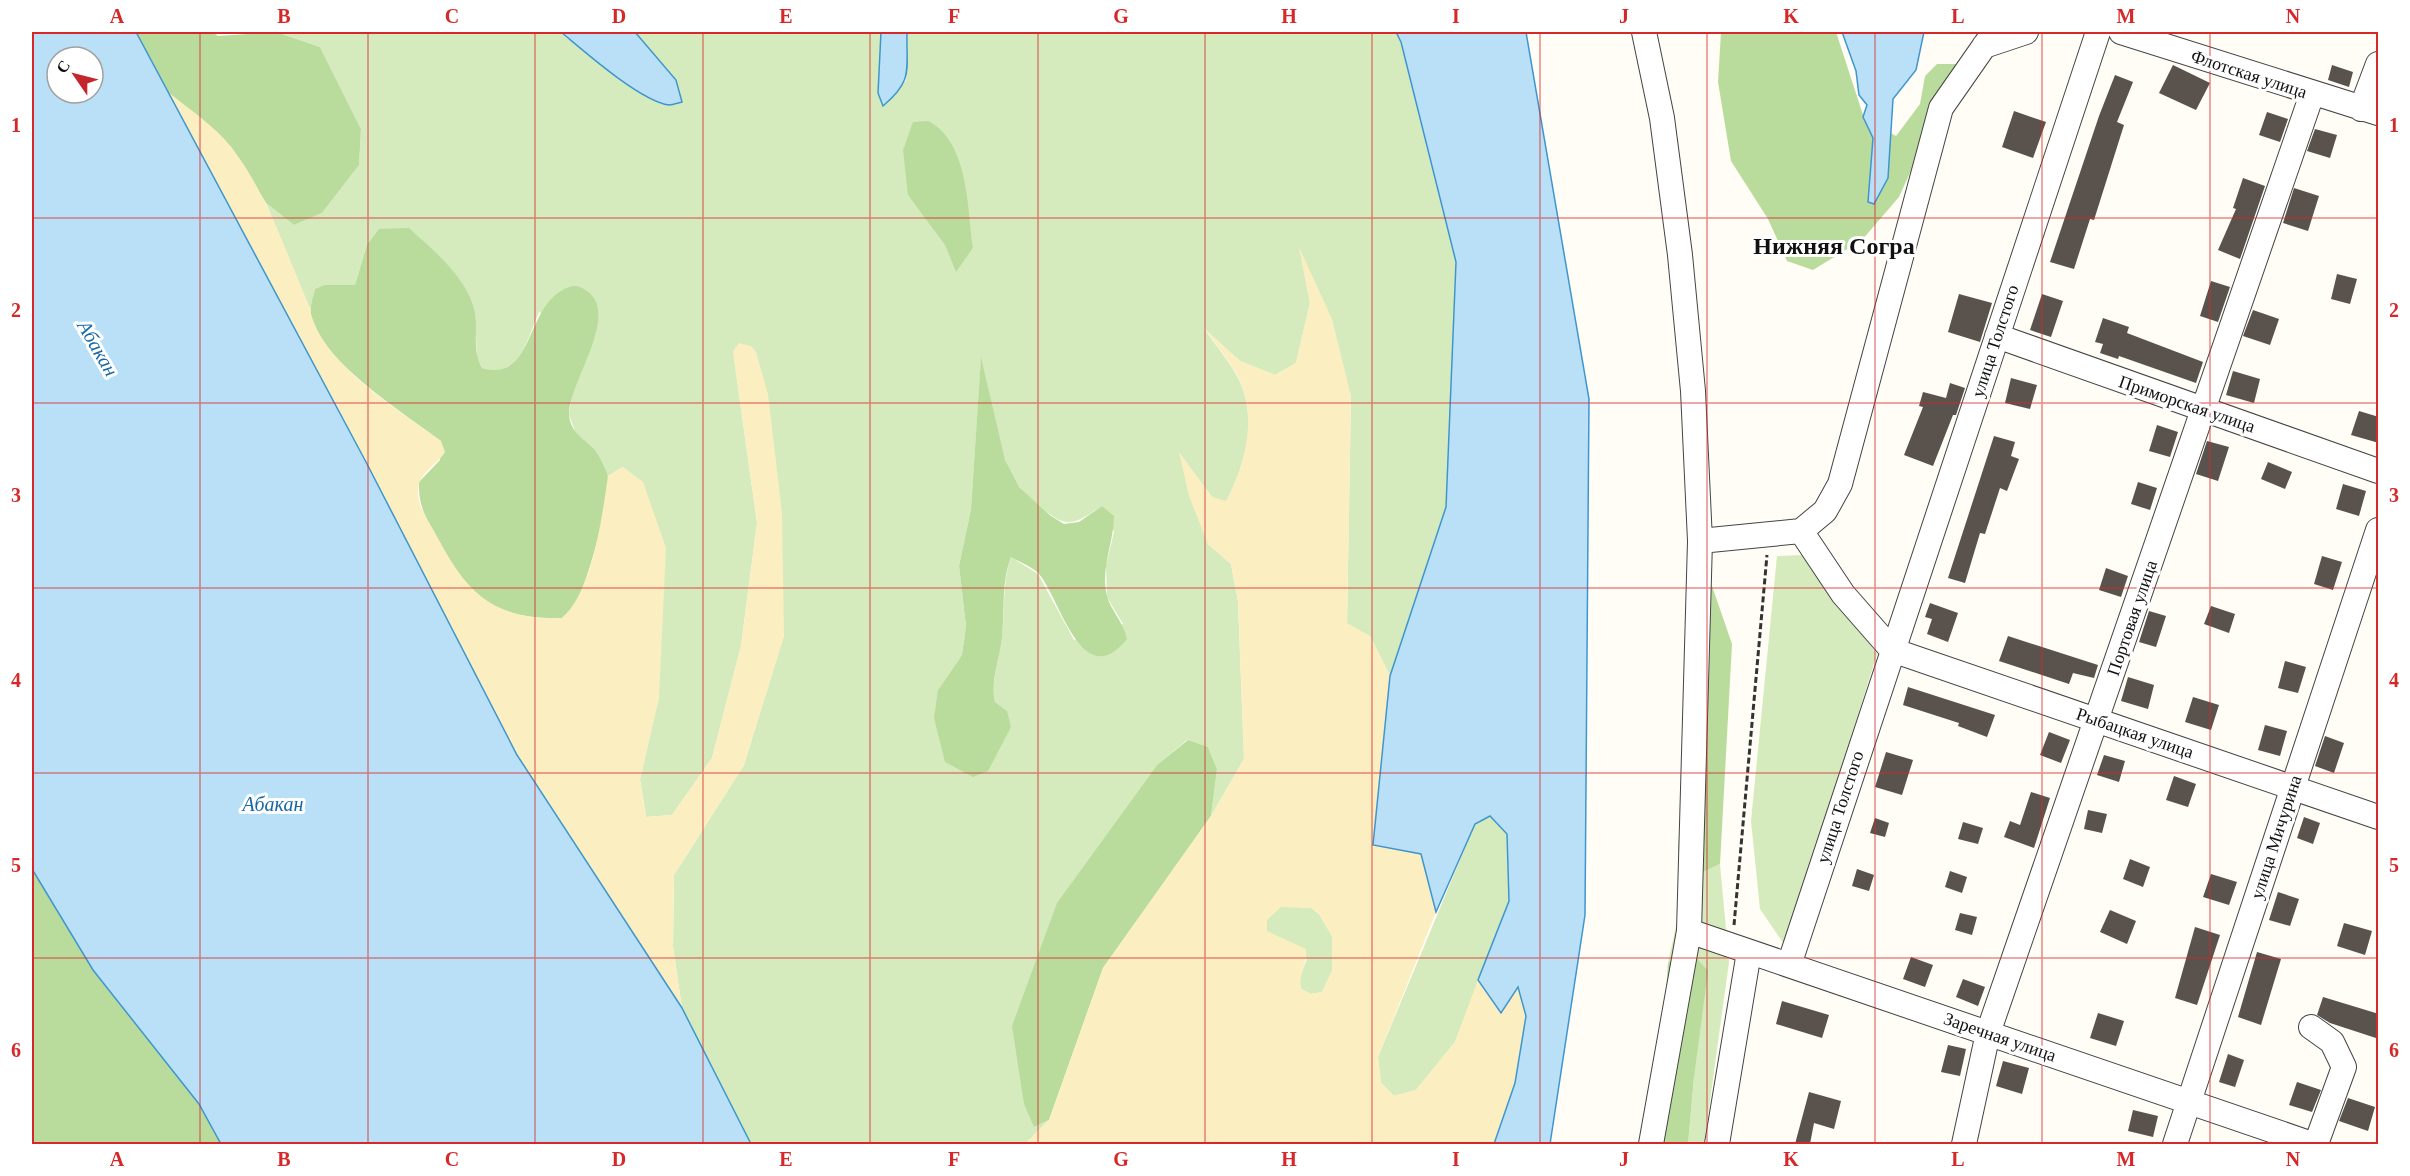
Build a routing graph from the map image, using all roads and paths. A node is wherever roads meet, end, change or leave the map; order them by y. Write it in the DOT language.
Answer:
graph roads {
  1 [pos="1644,32"];
  2 [pos="2026,32"];
  3 [pos="2098,32"];
  4 [pos="2126,32"];
  5 [pos="1989,39"];
  6 [pos="2379,64"];
  7 [pos="2312,94"];
  8 [pos="2370,111"];
  9 [pos="1996,336"];
  10 [pos="2204,410"];
  11 [pos="2379,471"];
  12 [pos="2379,530"];
  13 [pos="1801,531"];
  14 [pos="1768,536"];
  15 [pos="1700,541"];
  16 [pos="1892,650"];
  17 [pos="2097,720"];
  18 [pos="2293,788"];
  19 [pos="2379,817"];
  20 [pos="1689,931"];
  21 [pos="1741,949"];
  22 [pos="1789,965"];
  23 [pos="2311,1027"];
  24 [pos="1988,1033"];
  25 [pos="2188,1102"];
  26 [pos="1651,1144"];
  27 [pos="1717,1144"];
  28 [pos="1964,1144"];
  29 [pos="2175,1144"];
  30 [pos="2314,1144"];
  1 -- 15 [label="street"];
  2 -- 5 [label="street"];
  3 -- 9 [label="street, улица Толстого"];
  4 -- 7 [label="street, Флотская улица"];
  5 -- 13 [label="street"];
  6 -- 8 [label="street"];
  7 -- 8 [label="street, Флотская улица"];
  7 -- 10 [label="street, Портовая улица"];
  9 -- 10 [label="street, Приморская улица"];
  9 -- 16 [label="street, улица Толстого"];
  10 -- 11 [label="street, Приморская улица"];
  10 -- 17 [label="street, Портовая улица"];
  12 -- 18 [label="street, улица Мичурина"];
  13 -- 14 [label="street"];
  13 -- 16 [label="street"];
  14 -- 15 [label="street"];
  14 -- 21 [label="path"];
  15 -- 20 [label="street"];
  16 -- 17 [label="street, Рыбацкая улица"];
  16 -- 22 [label="street, улица Толстого"];
  17 -- 18 [label="street, Рыбацкая улица"];
  17 -- 24 [label="street, Портовая улица"];
  18 -- 19 [label="street, Рыбацкая улица"];
  18 -- 25 [label="street, улица Мичурина"];
  20 -- 21 [label="street, Заречная улица"];
  20 -- 26 [label="street"];
  21 -- 22 [label="street, Заречная улица"];
  21 -- 27 [label="street"];
  22 -- 24 [label="street, Заречная улица"];
  23 -- 30 [label="street"];
  24 -- 25 [label="street, Заречная улица"];
  24 -- 28 [label="street, Портовая улица"];
  25 -- 29 [label="street, улица Мичурина"];
  25 -- 30 [label="street, Заречная улица"];
}
